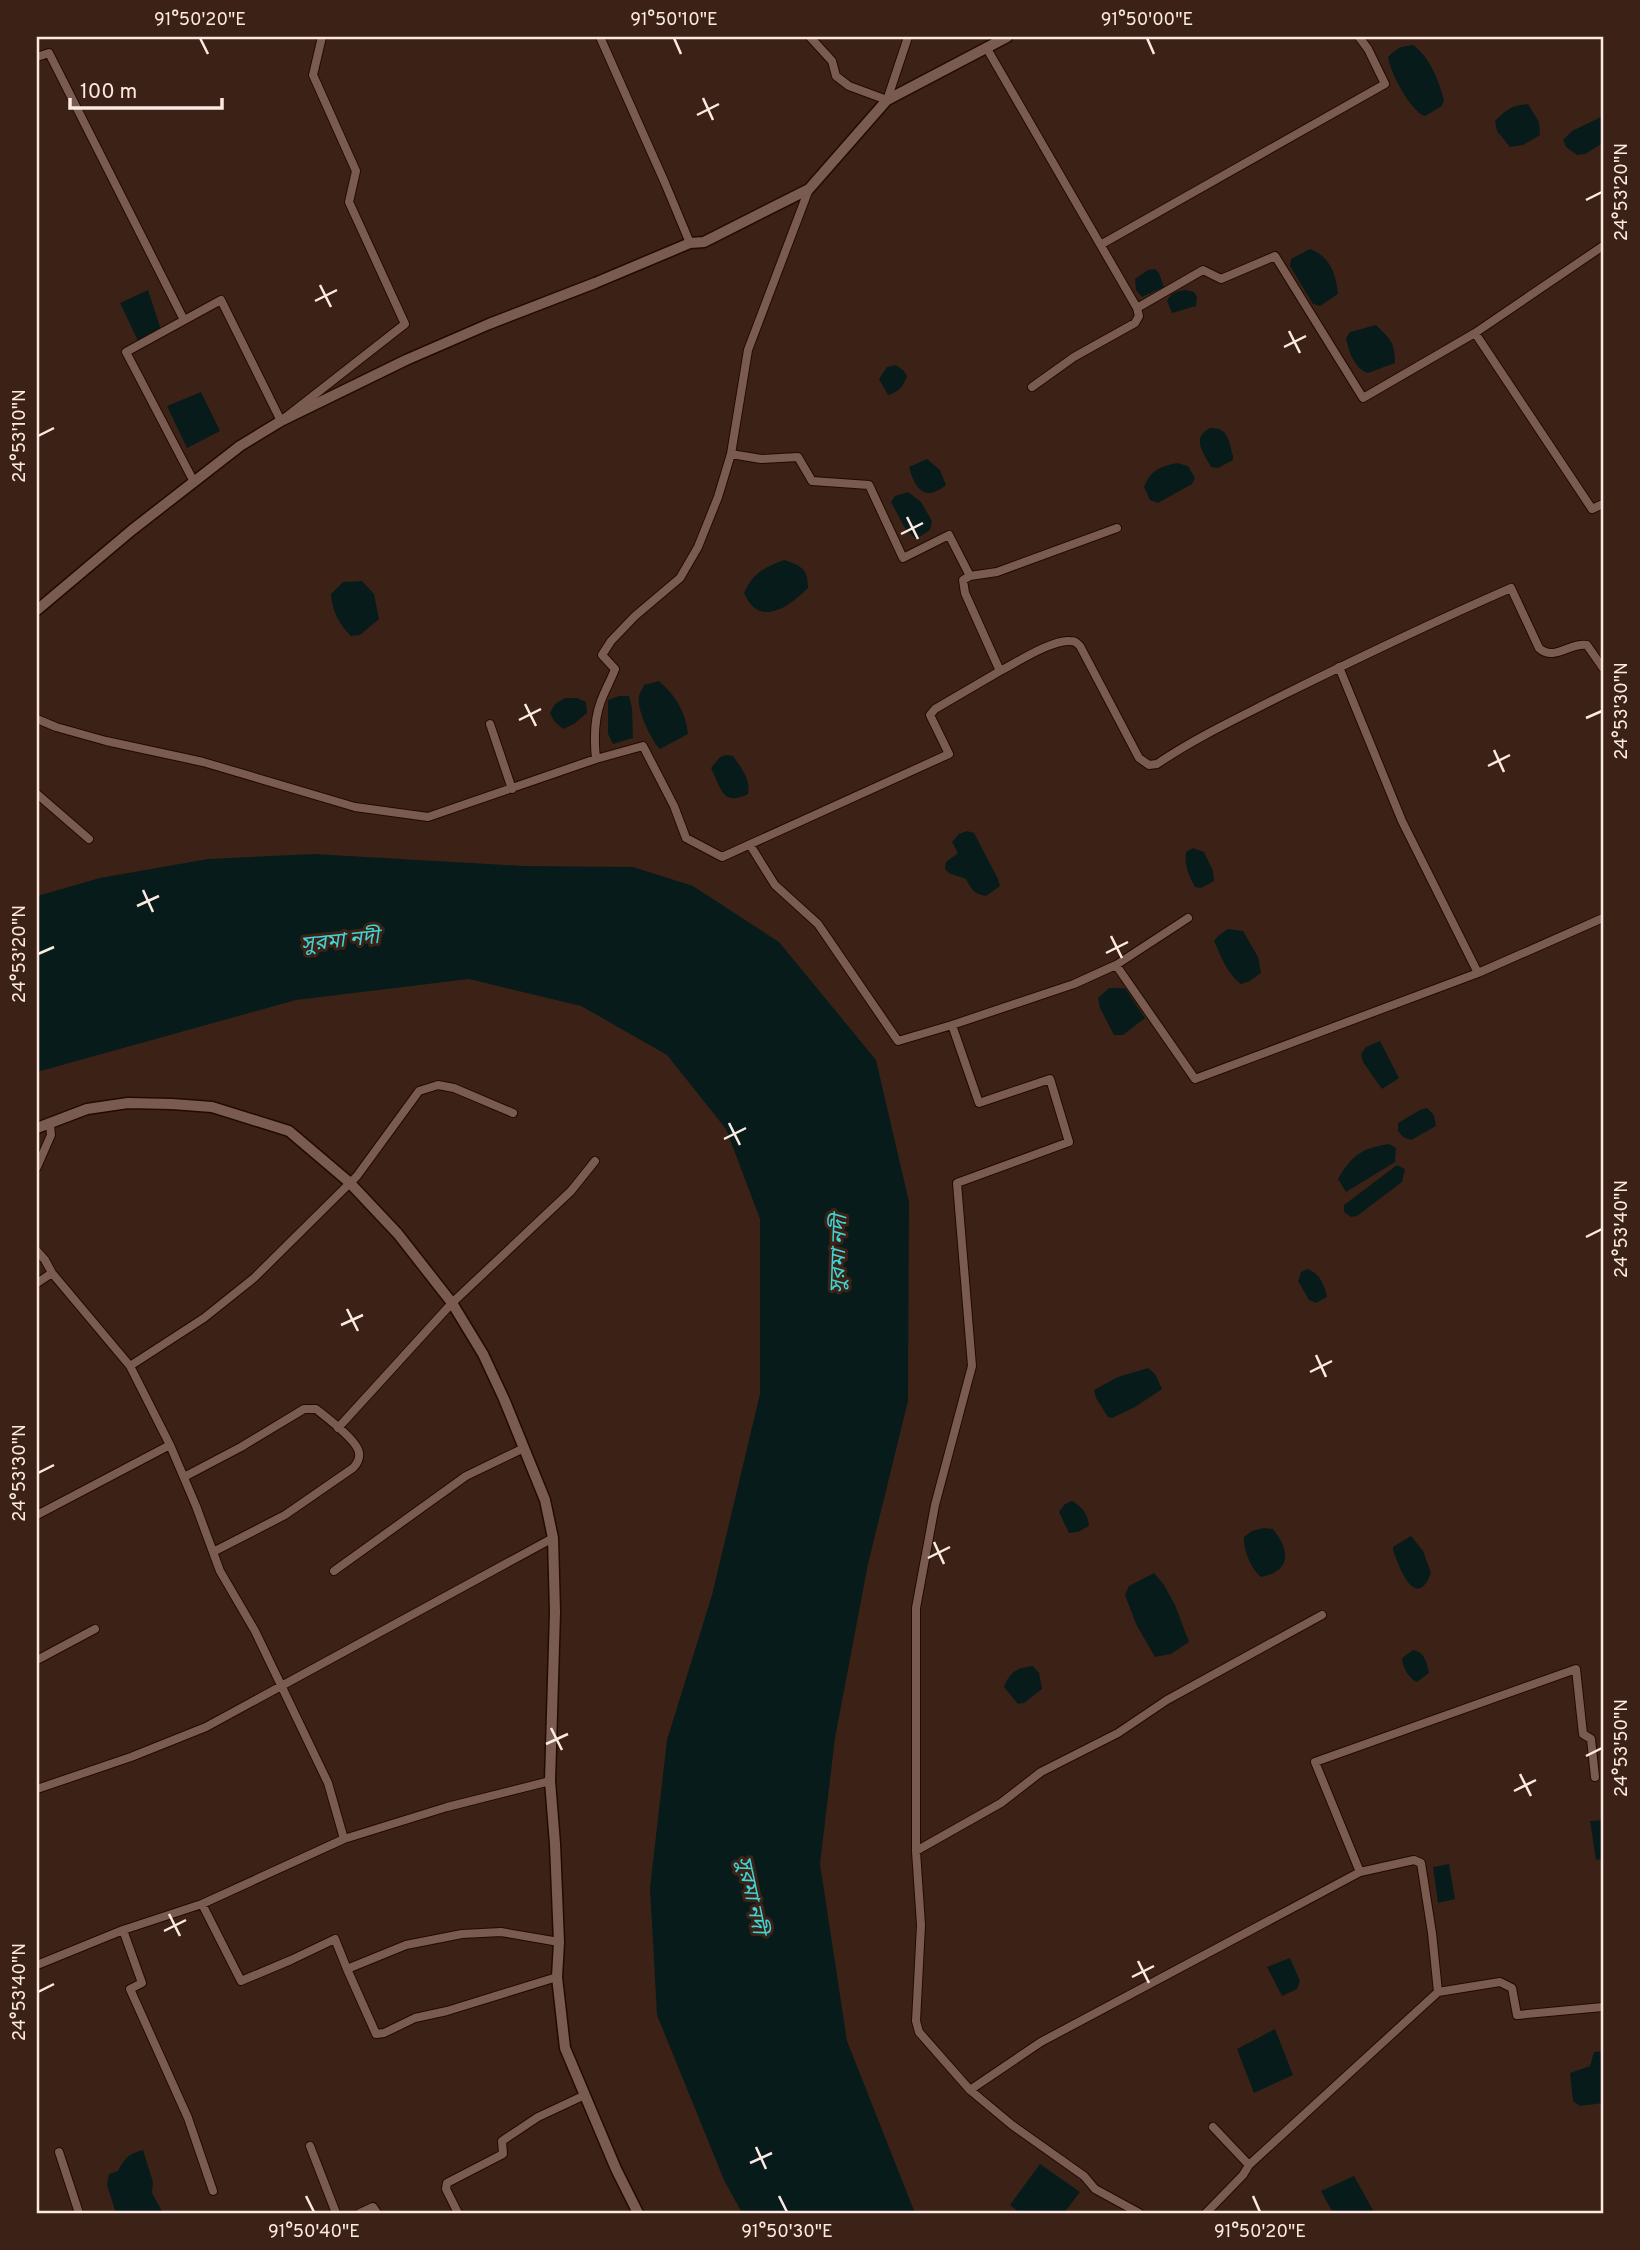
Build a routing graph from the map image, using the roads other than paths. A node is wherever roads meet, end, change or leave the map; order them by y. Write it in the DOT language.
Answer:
graph roads {
  1 [pos="322,37"];
  2 [pos="600,37"];
  3 [pos="810,37"];
  4 [pos="908,37"];
  5 [pos="1007,37"];
  6 [pos="1359,37"];
  7 [pos="986,47"];
  8 [pos="37,57"];
  9 [pos="887,100"];
  10 [pos="809,189"];
  11 [pos="690,243"];
  12 [pos="1101,244"];
  13 [pos="1603,246"];
  14 [pos="1137,308"];
  15 [pos="184,320"];
  16 [pos="1475,333"];
  17 [pos="1032,387"];
  18 [pos="281,421"];
  19 [pos="731,454"];
  20 [pos="194,482"];
  21 [pos="1603,504"];
  22 [pos="1117,528"];
  23 [pos="970,576"];
  24 [pos="37,610"];
  25 [pos="1339,667"];
  26 [pos="1603,668"];
  27 [pos="1000,671"];
  28 [pos="37,719"];
  29 [pos="490,724"];
  30 [pos="596,759"];
  31 [pos="512,789"];
  32 [pos="37,794"];
  33 [pos="89,839"];
  34 [pos="750,845"];
  35 [pos="1188,918"];
  36 [pos="1603,918"];
  37 [pos="1116,965"];
  38 [pos="1478,973"];
  39 [pos="952,1025"];
  40 [pos="513,1113"];
  41 [pos="50,1124"];
  42 [pos="37,1128"];
  43 [pos="595,1161"];
  44 [pos="37,1167"];
  45 [pos="349,1182"];
  46 [pos="37,1251"];
  47 [pos="52,1273"];
  48 [pos="37,1283"];
  49 [pos="452,1303"];
  50 [pos="130,1366"];
  51 [pos="338,1428"];
  52 [pos="170,1445"];
  53 [pos="524,1448"];
  54 [pos="184,1477"];
  55 [pos="37,1515"];
  56 [pos="553,1538"];
  57 [pos="213,1552"];
  58 [pos="334,1571"];
  59 [pos="1321,1615"];
  60 [pos="95,1629"];
  61 [pos="37,1660"];
  62 [pos="283,1687"];
  63 [pos="1595,1777"];
  64 [pos="550,1781"];
  65 [pos="37,1788"];
  66 [pos="344,1839"];
  67 [pos="916,1852"];
  68 [pos="1360,1872"];
  69 [pos="202,1904"];
  70 [pos="123,1930"];
  71 [pos="559,1942"];
  72 [pos="37,1965"];
  73 [pos="348,1969"];
  74 [pos="557,1978"];
  75 [pos="1438,1992"];
  76 [pos="1603,2007"];
  77 [pos="970,2090"];
  78 [pos="585,2095"];
  79 [pos="1213,2127"];
  80 [pos="310,2146"];
  81 [pos="60,2152"];
  82 [pos="1249,2165"];
  83 [pos="213,2191"];
  84 [pos="79,2213"];
  85 [pos="336,2213"];
  86 [pos="360,2213"];
  87 [pos="377,2213"];
  88 [pos="457,2213"];
  89 [pos="638,2213"];
  90 [pos="1139,2213"];
  91 [pos="1206,2213"];
  1 -- 18 [label="street"];
  2 -- 11 [label="street"];
  3 -- 9 [label="street"];
  4 -- 9 [label="street"];
  5 -- 7 [label="street"];
  6 -- 12 [label="street"];
  7 -- 9 [label="street"];
  7 -- 12 [label="street"];
  8 -- 15 [label="street"];
  9 -- 10 [label="street"];
  10 -- 11 [label="street"];
  10 -- 19 [label="street"];
  11 -- 18 [label="street"];
  12 -- 14 [label="street"];
  13 -- 16 [label="street"];
  14 -- 16 [label="street"];
  14 -- 17 [label="street"];
  15 -- 18 [label="street"];
  15 -- 20 [label="street"];
  16 -- 21 [label="street"];
  18 -- 20 [label="street"];
  19 -- 23 [label="street"];
  19 -- 30 [label="street"];
  20 -- 24 [label="street"];
  22 -- 23 [label="street"];
  23 -- 27 [label="street"];
  25 -- 26 [label="street"];
  25 -- 27 [label="street"];
  25 -- 38 [label="street"];
  27 -- 34 [label="street"];
  28 -- 31 [label="street"];
  29 -- 31 [label="street"];
  30 -- 31 [label="street"];
  30 -- 34 [label="street"];
  32 -- 33 [label="street"];
  34 -- 39 [label="street"];
  35 -- 37 [label="street"];
  36 -- 38 [label="street"];
  37 -- 38 [label="street"];
  37 -- 39 [label="street"];
  39 -- 67 [label="street"];
  40 -- 45 [label="street"];
  41 -- 42 [label="street"];
  41 -- 44 [label="street"];
  41 -- 45 [label="street"];
  43 -- 49 [label="street"];
  45 -- 49 [label="street"];
  45 -- 50 [label="street"];
  46 -- 47 [label="street"];
  47 -- 48 [label="street"];
  47 -- 50 [label="street"];
  49 -- 51 [label="street"];
  49 -- 53 [label="street"];
  50 -- 52 [label="street"];
  51 -- 54 [label="street"];
  51 -- 57 [label="street"];
  52 -- 54 [label="street"];
  52 -- 55 [label="street"];
  53 -- 56 [label="street"];
  53 -- 58 [label="street"];
  54 -- 57 [label="street"];
  56 -- 62 [label="street"];
  56 -- 64 [label="street"];
  57 -- 62 [label="street"];
  59 -- 67 [label="street"];
  60 -- 61 [label="street"];
  62 -- 65 [label="street"];
  62 -- 66 [label="street"];
  63 -- 68 [label="street"];
  64 -- 66 [label="street"];
  64 -- 71 [label="street"];
  66 -- 69 [label="street"];
  67 -- 77 [label="street"];
  68 -- 75 [label="street"];
  68 -- 77 [label="street"];
  69 -- 70 [label="street"];
  69 -- 73 [label="street"];
  70 -- 72 [label="street"];
  70 -- 83 [label="street"];
  71 -- 73 [label="street"];
  71 -- 74 [label="street"];
  73 -- 74 [label="street"];
  74 -- 78 [label="street"];
  75 -- 76 [label="street"];
  75 -- 82 [label="street"];
  77 -- 90 [label="street"];
  78 -- 88 [label="street"];
  78 -- 89 [label="street"];
  79 -- 82 [label="street"];
  80 -- 85 [label="street"];
  81 -- 84 [label="street"];
  82 -- 91 [label="street"];
  86 -- 87 [label="street"];
}
